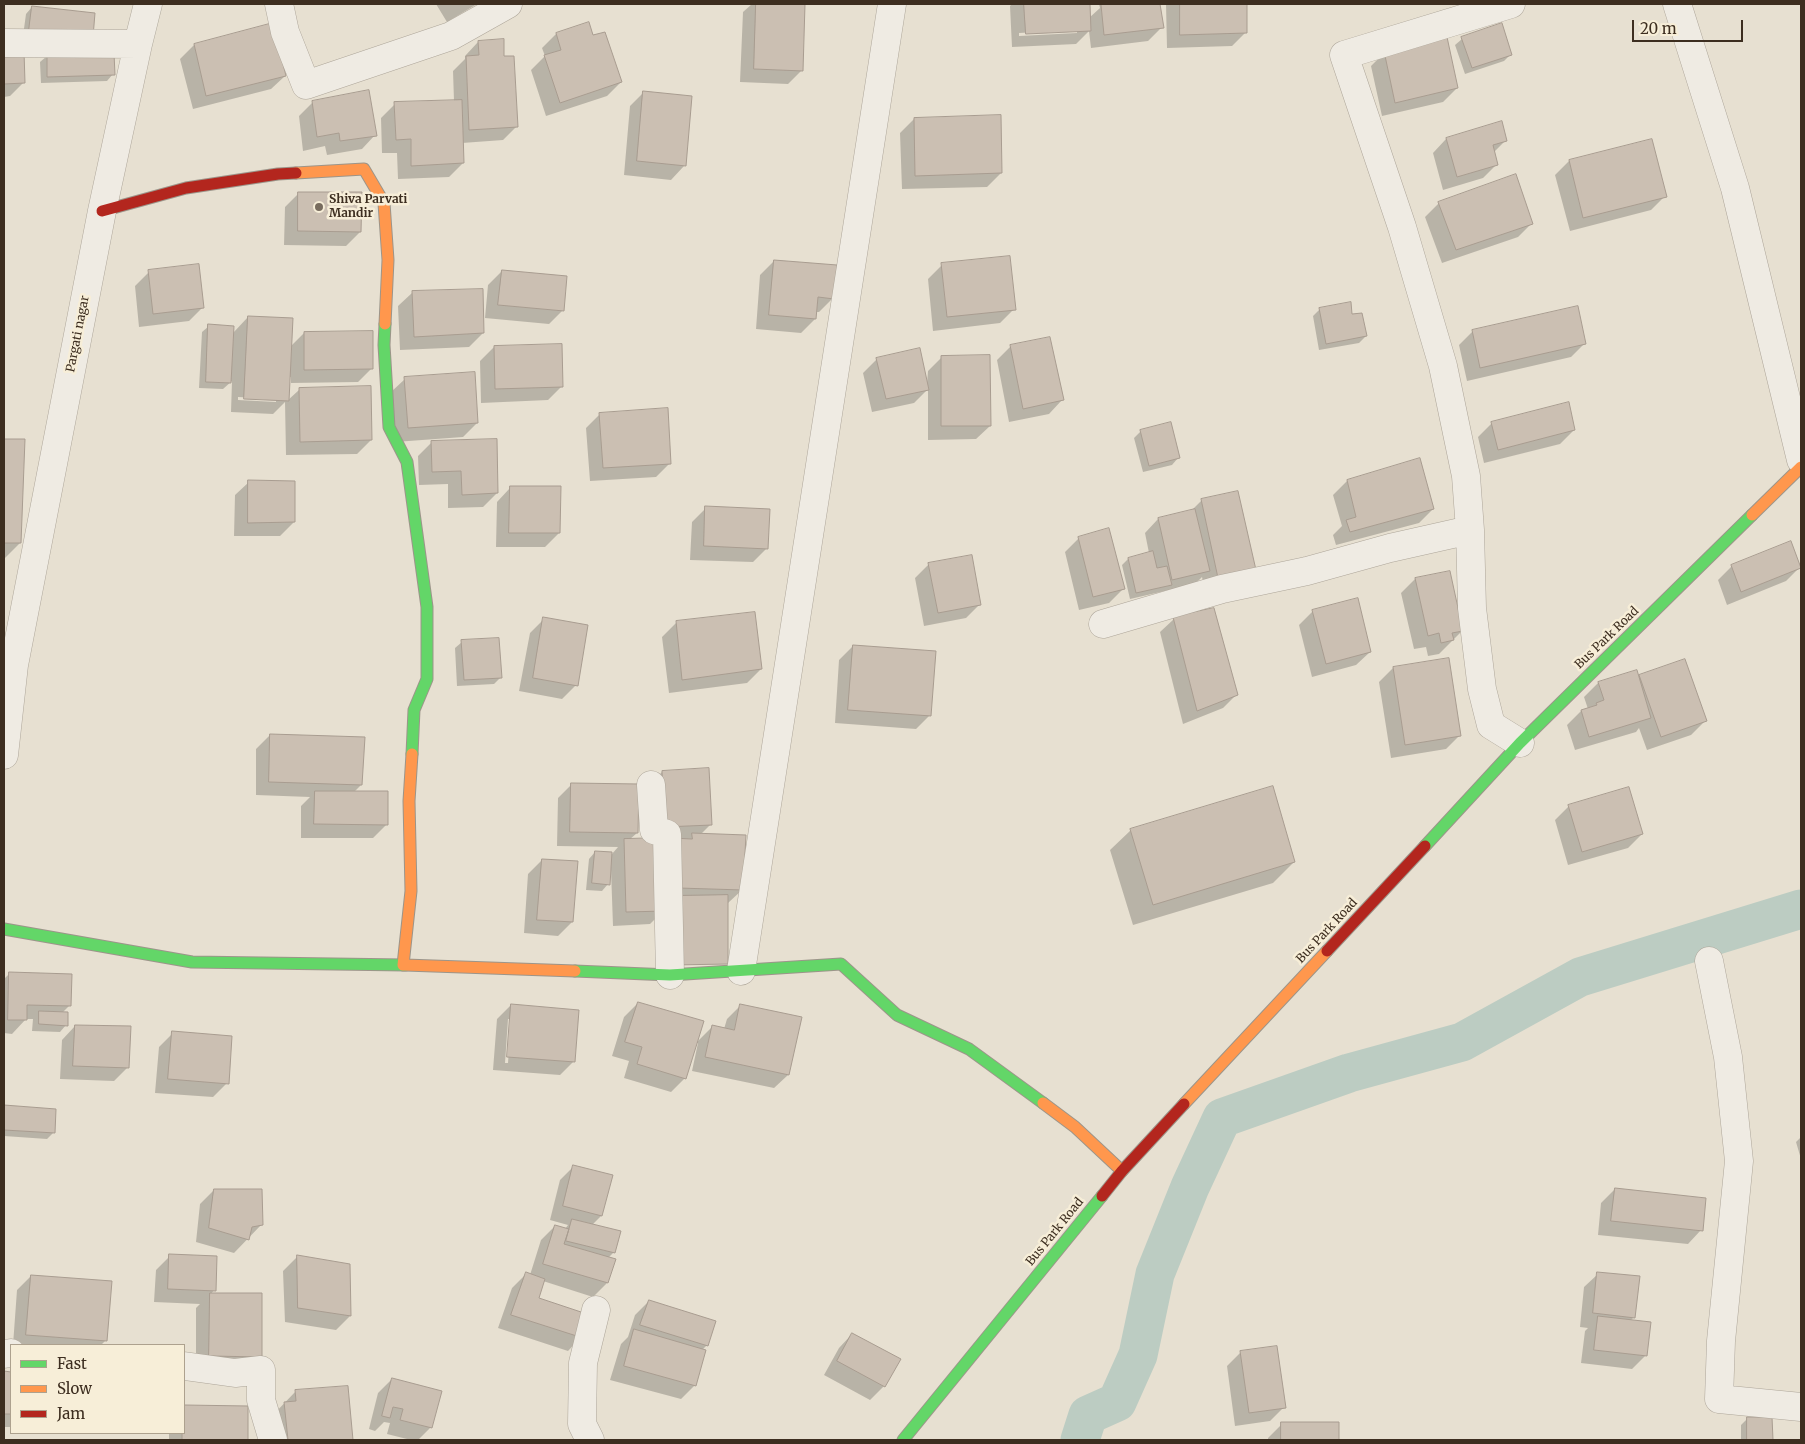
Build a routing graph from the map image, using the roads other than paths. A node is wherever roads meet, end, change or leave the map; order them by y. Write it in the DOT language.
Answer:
graph roads {
  1 [pos="148,4"];
  2 [pos="280,4"];
  3 [pos="508,4"];
  4 [pos="892,4"];
  5 [pos="1511,4"];
  6 [pos="1677,4"];
  7 [pos="4,43"];
  8 [pos="138,44"];
  9 [pos="102,210"];
  10 [pos="1801,460"];
  11 [pos="1801,467"];
  12 [pos="1470,530"];
  13 [pos="1103,624"];
  14 [pos="9,665"];
  15 [pos="1520,743"];
  16 [pos="4,755"];
  17 [pos="651,785"];
  18 [pos="4,929"];
  19 [pos="1710,960"];
  20 [pos="403,965"];
  21 [pos="741,971"];
  22 [pos="670,975"];
  23 [pos="1122,1171"];
  24 [pos="596,1310"];
  25 [pos="185,1366"];
  26 [pos="1801,1407"];
  27 [pos="273,1440"];
  28 [pos="590,1440"];
  29 [pos="902,1440"];
  1 -- 8 [label="street, Pargati nagar"];
  2 -- 3 [label="street"];
  4 -- 21 [label="street"];
  5 -- 12 [label="street"];
  6 -- 10 [label="street"];
  7 -- 8 [label="street"];
  8 -- 9 [label="street, Pargati nagar"];
  9 -- 14 [label="street, Pargati nagar"];
  9 -- 20 [label="street"];
  11 -- 15 [label="street, Bus Park Road"];
  12 -- 13 [label="street"];
  12 -- 15 [label="street"];
  14 -- 16 [label="street, Pargati nagar"];
  15 -- 23 [label="street, Bus Park Road"];
  17 -- 22 [label="street"];
  18 -- 20 [label="street"];
  19 -- 26 [label="street"];
  20 -- 22 [label="street"];
  21 -- 22 [label="street"];
  21 -- 23 [label="street"];
  23 -- 29 [label="street, Bus Park Road"];
  24 -- 28 [label="street"];
  25 -- 27 [label="street"];
}
